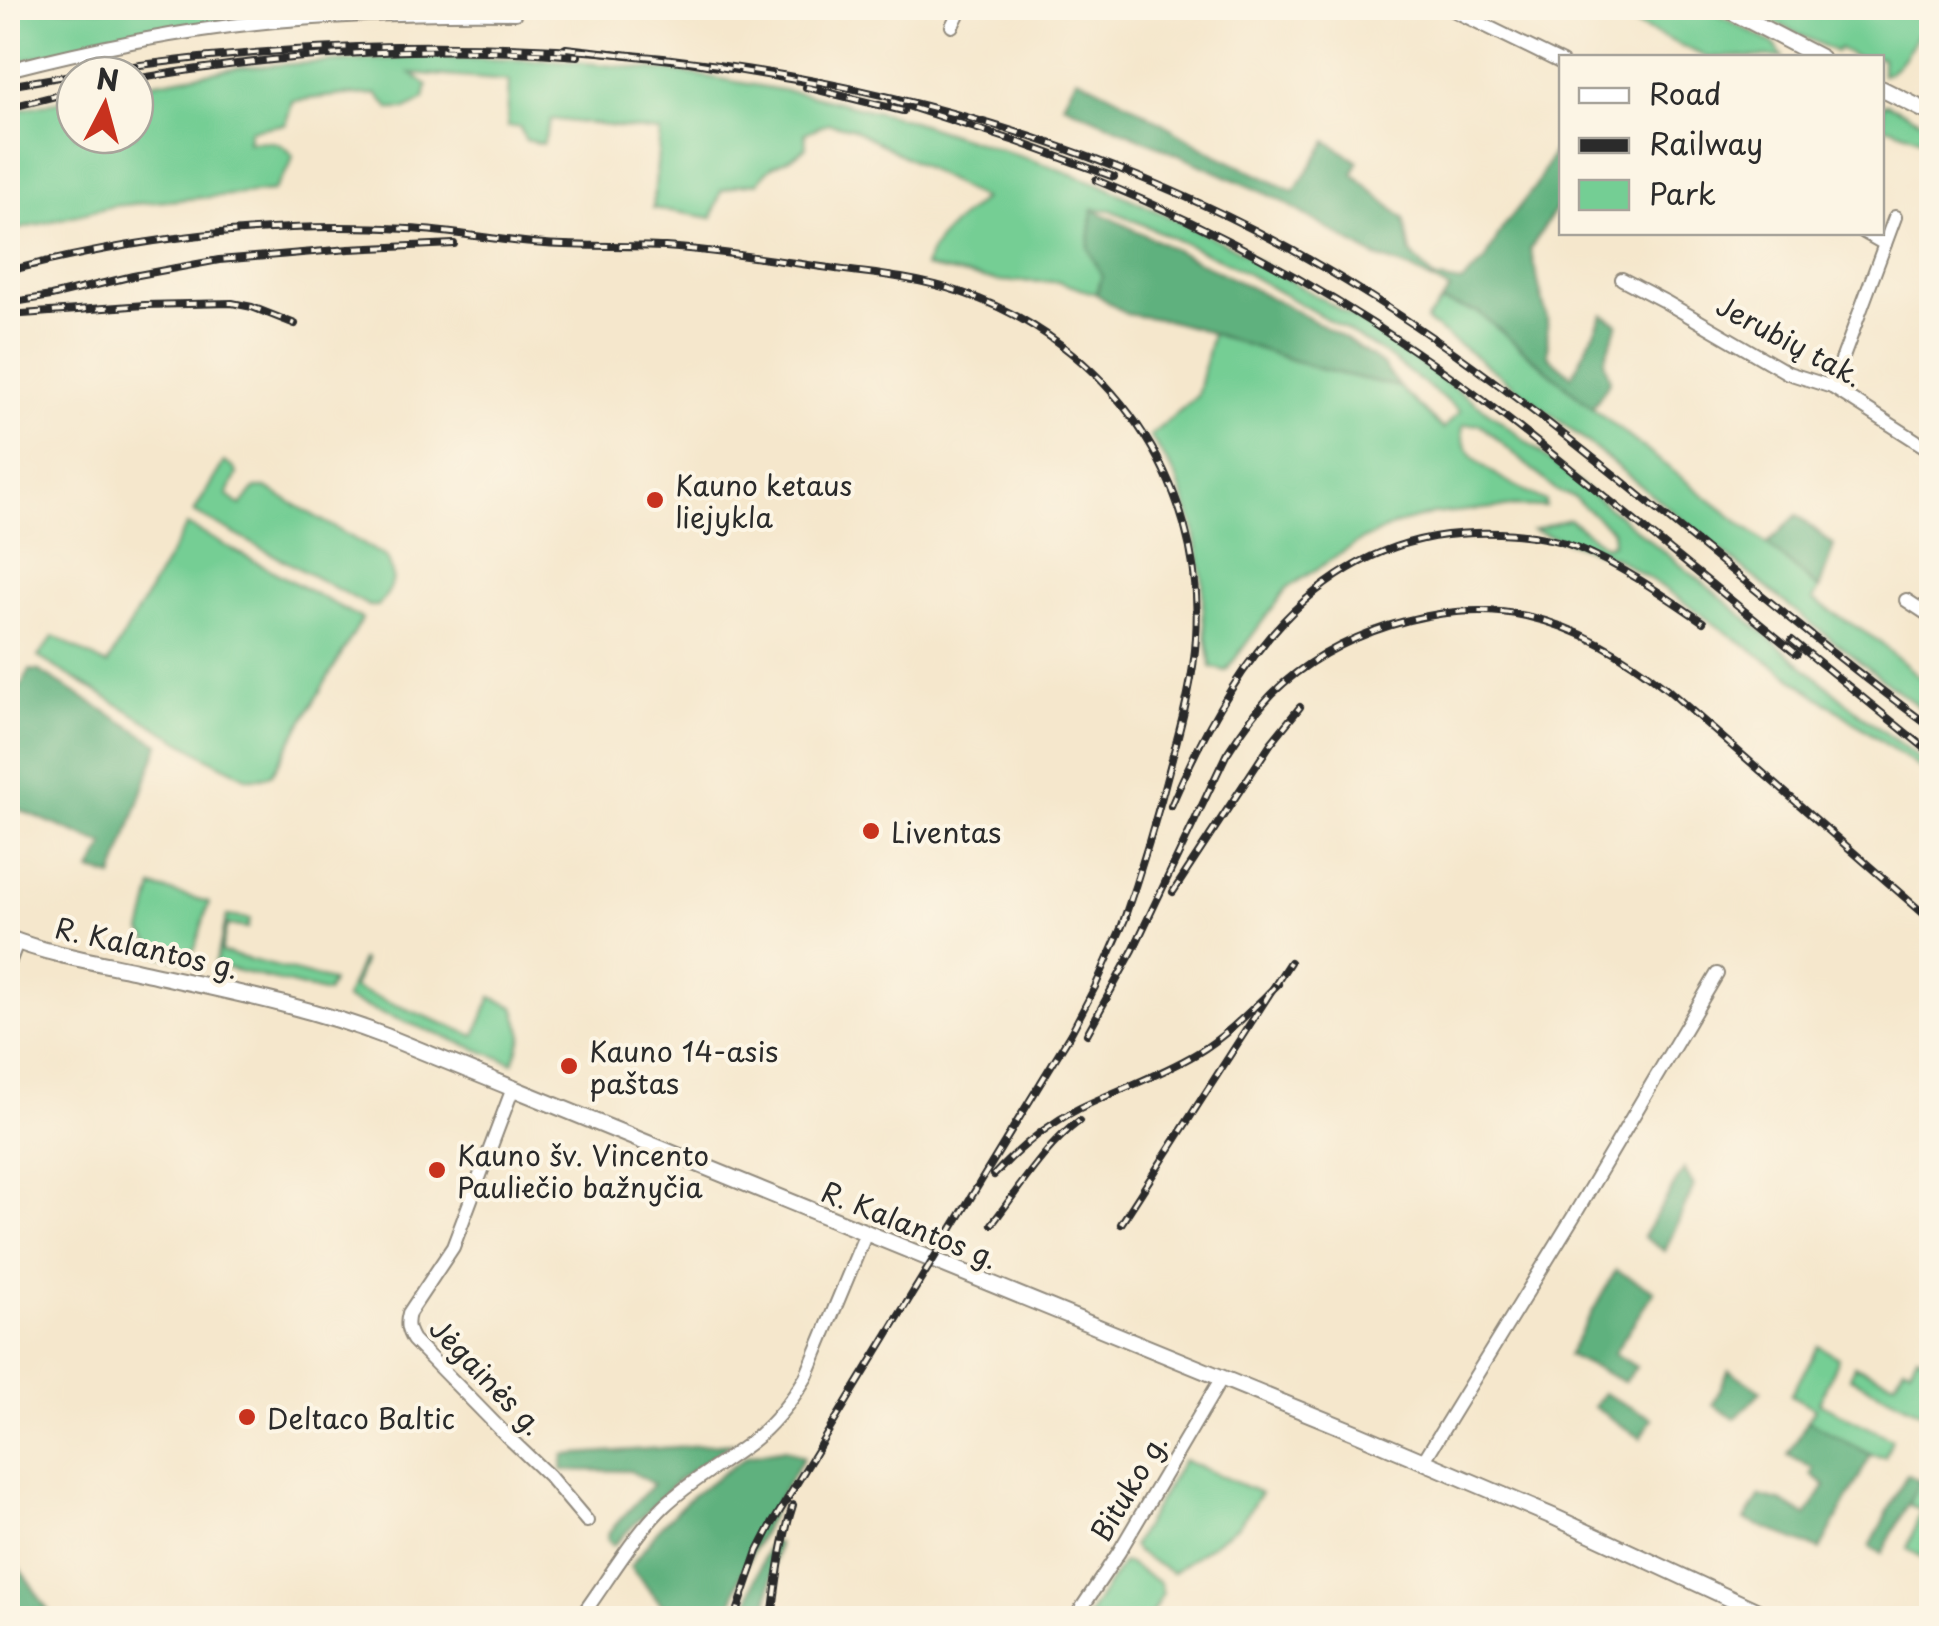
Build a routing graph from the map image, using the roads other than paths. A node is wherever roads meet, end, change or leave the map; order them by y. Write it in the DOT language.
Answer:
graph roads {
  1 [pos="516,8"];
  2 [pos="962,8"];
  3 [pos="1449,8"];
  4 [pos="1725,8"];
  5 [pos="952,26"];
  6 [pos="1799,52"];
  7 [pos="1559,62"];
  8 [pos="8,70"];
  9 [pos="1884,90"];
  10 [pos="1932,114"];
  11 [pos="1895,217"];
  12 [pos="1869,235"];
  13 [pos="1885,244"];
  14 [pos="1622,279"];
  15 [pos="1832,386"];
  16 [pos="1932,450"];
  17 [pos="1906,600"];
  18 [pos="1932,617"];
  19 [pos="12,940"];
  20 [pos="8,966"];
  21 [pos="1717,974"];
  22 [pos="513,1088"];
  23 [pos="866,1233"];
  24 [pos="1221,1379"];
  25 [pos="1422,1462"];
  26 [pos="586,1522"];
  27 [pos="580,1618"];
  28 [pos="1076,1618"];
  29 [pos="1772,1618"];
  1 -- 8 [label="street"];
  2 -- 5 [label="street"];
  3 -- 7 [label="street"];
  4 -- 6 [label="main road"];
  9 -- 10 [label="main road"];
  11 -- 13 [label="street"];
  12 -- 13 [label="street"];
  13 -- 15 [label="street"];
  14 -- 15 [label="street, Jerubių tak."];
  15 -- 16 [label="street, Jerubių tak."];
  17 -- 18 [label="street"];
  19 -- 20 [label="street"];
  19 -- 22 [label="main road, R. Kalantos g."];
  21 -- 25 [label="street"];
  22 -- 23 [label="main road, R. Kalantos g."];
  22 -- 26 [label="street, Jėgainės g."];
  23 -- 24 [label="main road, R. Kalantos g."];
  23 -- 27 [label="street"];
  24 -- 25 [label="main road, R. Kalantos g."];
  24 -- 28 [label="street, Bituko g."];
  25 -- 29 [label="main road, R. Kalantos g."];
}
